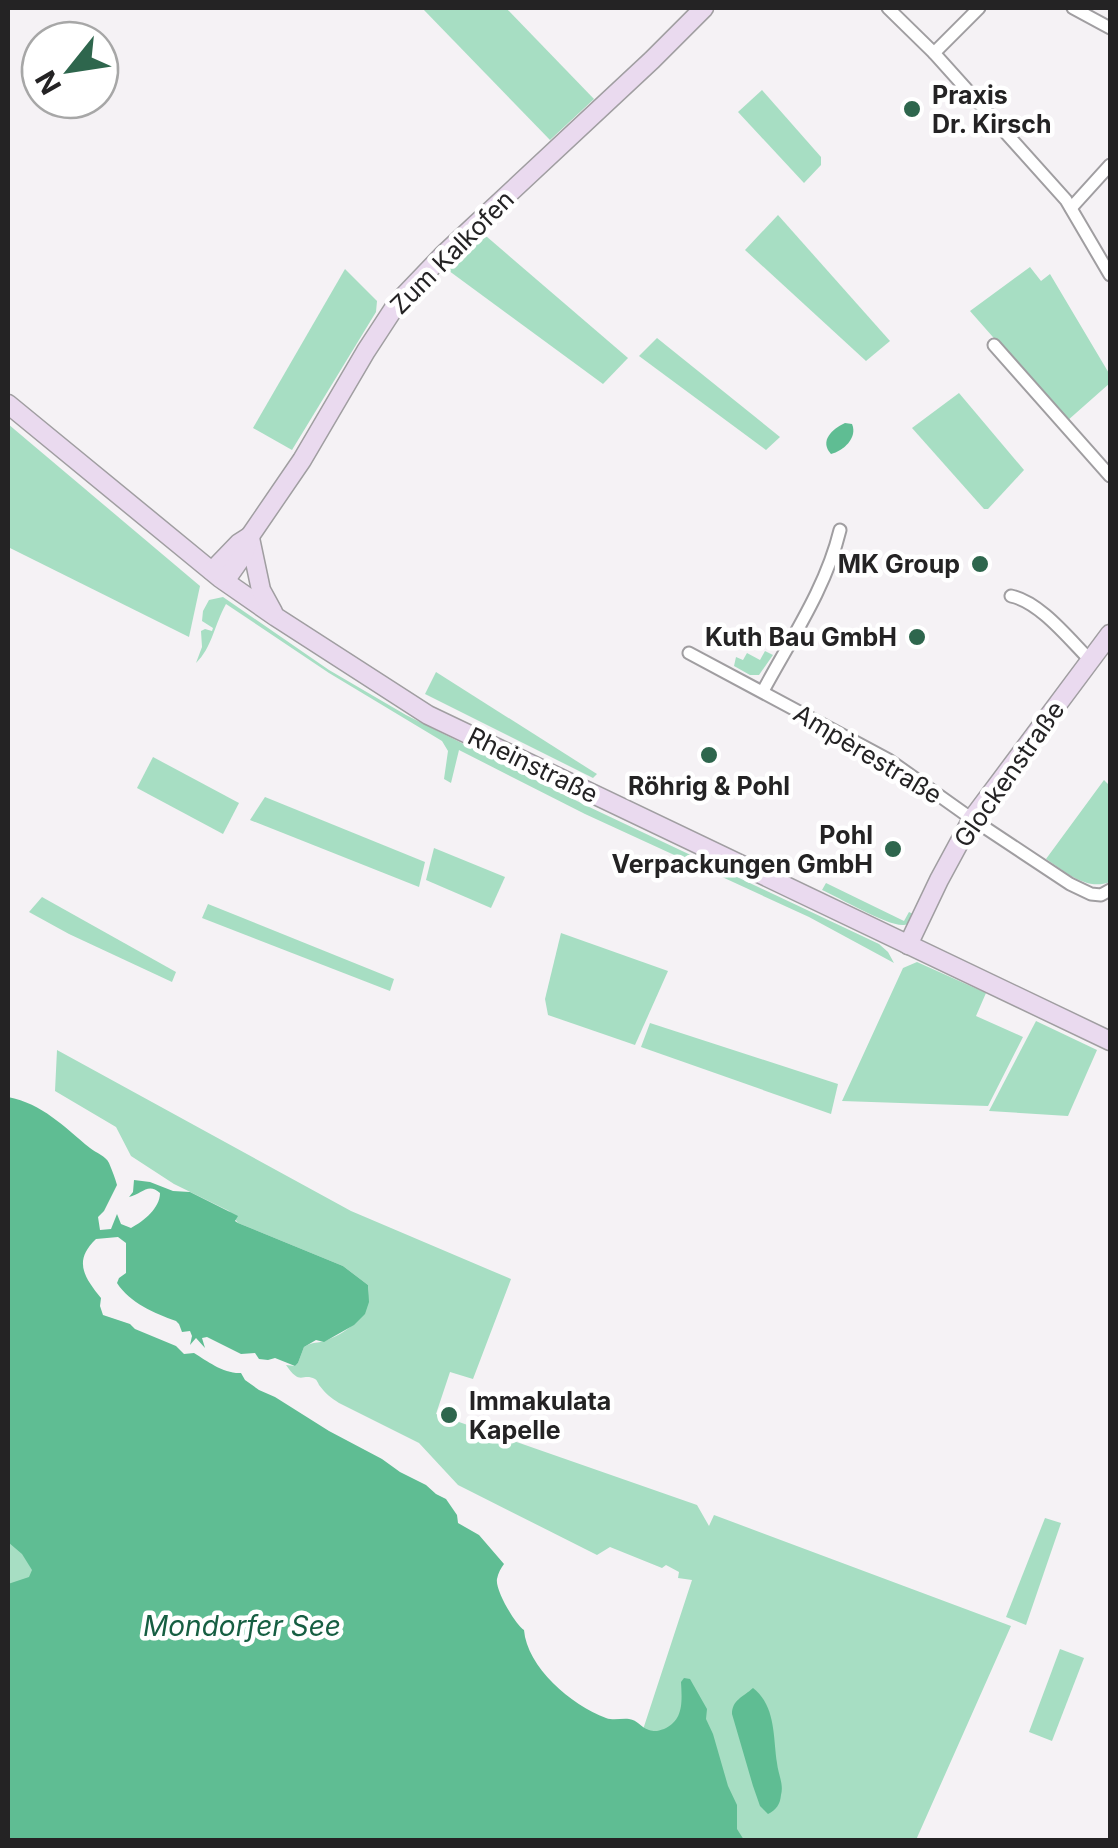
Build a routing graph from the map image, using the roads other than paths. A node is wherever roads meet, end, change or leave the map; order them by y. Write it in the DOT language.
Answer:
graph roads {
  1 [pos="888,8"];
  2 [pos="979,8"];
  3 [pos="1073,8"];
  4 [pos="697,10"];
  5 [pos="1110,28"];
  6 [pos="934,53"];
  7 [pos="1110,165"];
  8 [pos="1071,208"];
  9 [pos="1110,275"];
  10 [pos="994,345"];
  11 [pos="8,404"];
  12 [pos="1110,476"];
  13 [pos="840,530"];
  14 [pos="250,536"];
  15 [pos="218,576"];
  16 [pos="1012,596"];
  17 [pos="276,617"];
  18 [pos="1110,634"];
  19 [pos="690,652"];
  20 [pos="1090,660"];
  21 [pos="763,691"];
  22 [pos="972,819"];
  23 [pos="1110,890"];
  24 [pos="908,945"];
  25 [pos="1110,1041"];
  1 -- 6 [label="street"];
  2 -- 6 [label="street"];
  3 -- 5 [label="street"];
  4 -- 14 [label="main road, Zum Kalkofen"];
  6 -- 8 [label="street"];
  7 -- 8 [label="street"];
  8 -- 9 [label="street"];
  10 -- 12 [label="street"];
  11 -- 15 [label="main road, Rheinstraße"];
  13 -- 21 [label="street"];
  14 -- 15 [label="main road, Zum Kalkofen"];
  14 -- 17 [label="main road"];
  15 -- 17 [label="main road, Rheinstraße"];
  16 -- 20 [label="street"];
  17 -- 24 [label="main road, Rheinstraße"];
  18 -- 20 [label="main road, Glockenstraße"];
  19 -- 21 [label="street, Ampèrestraße"];
  20 -- 22 [label="main road, Glockenstraße"];
  21 -- 22 [label="street, Ampèrestraße"];
  22 -- 23 [label="street, Ampèrestraße"];
  22 -- 24 [label="main road, Glockenstraße"];
  24 -- 25 [label="main road, Rheinstraße"];
}
